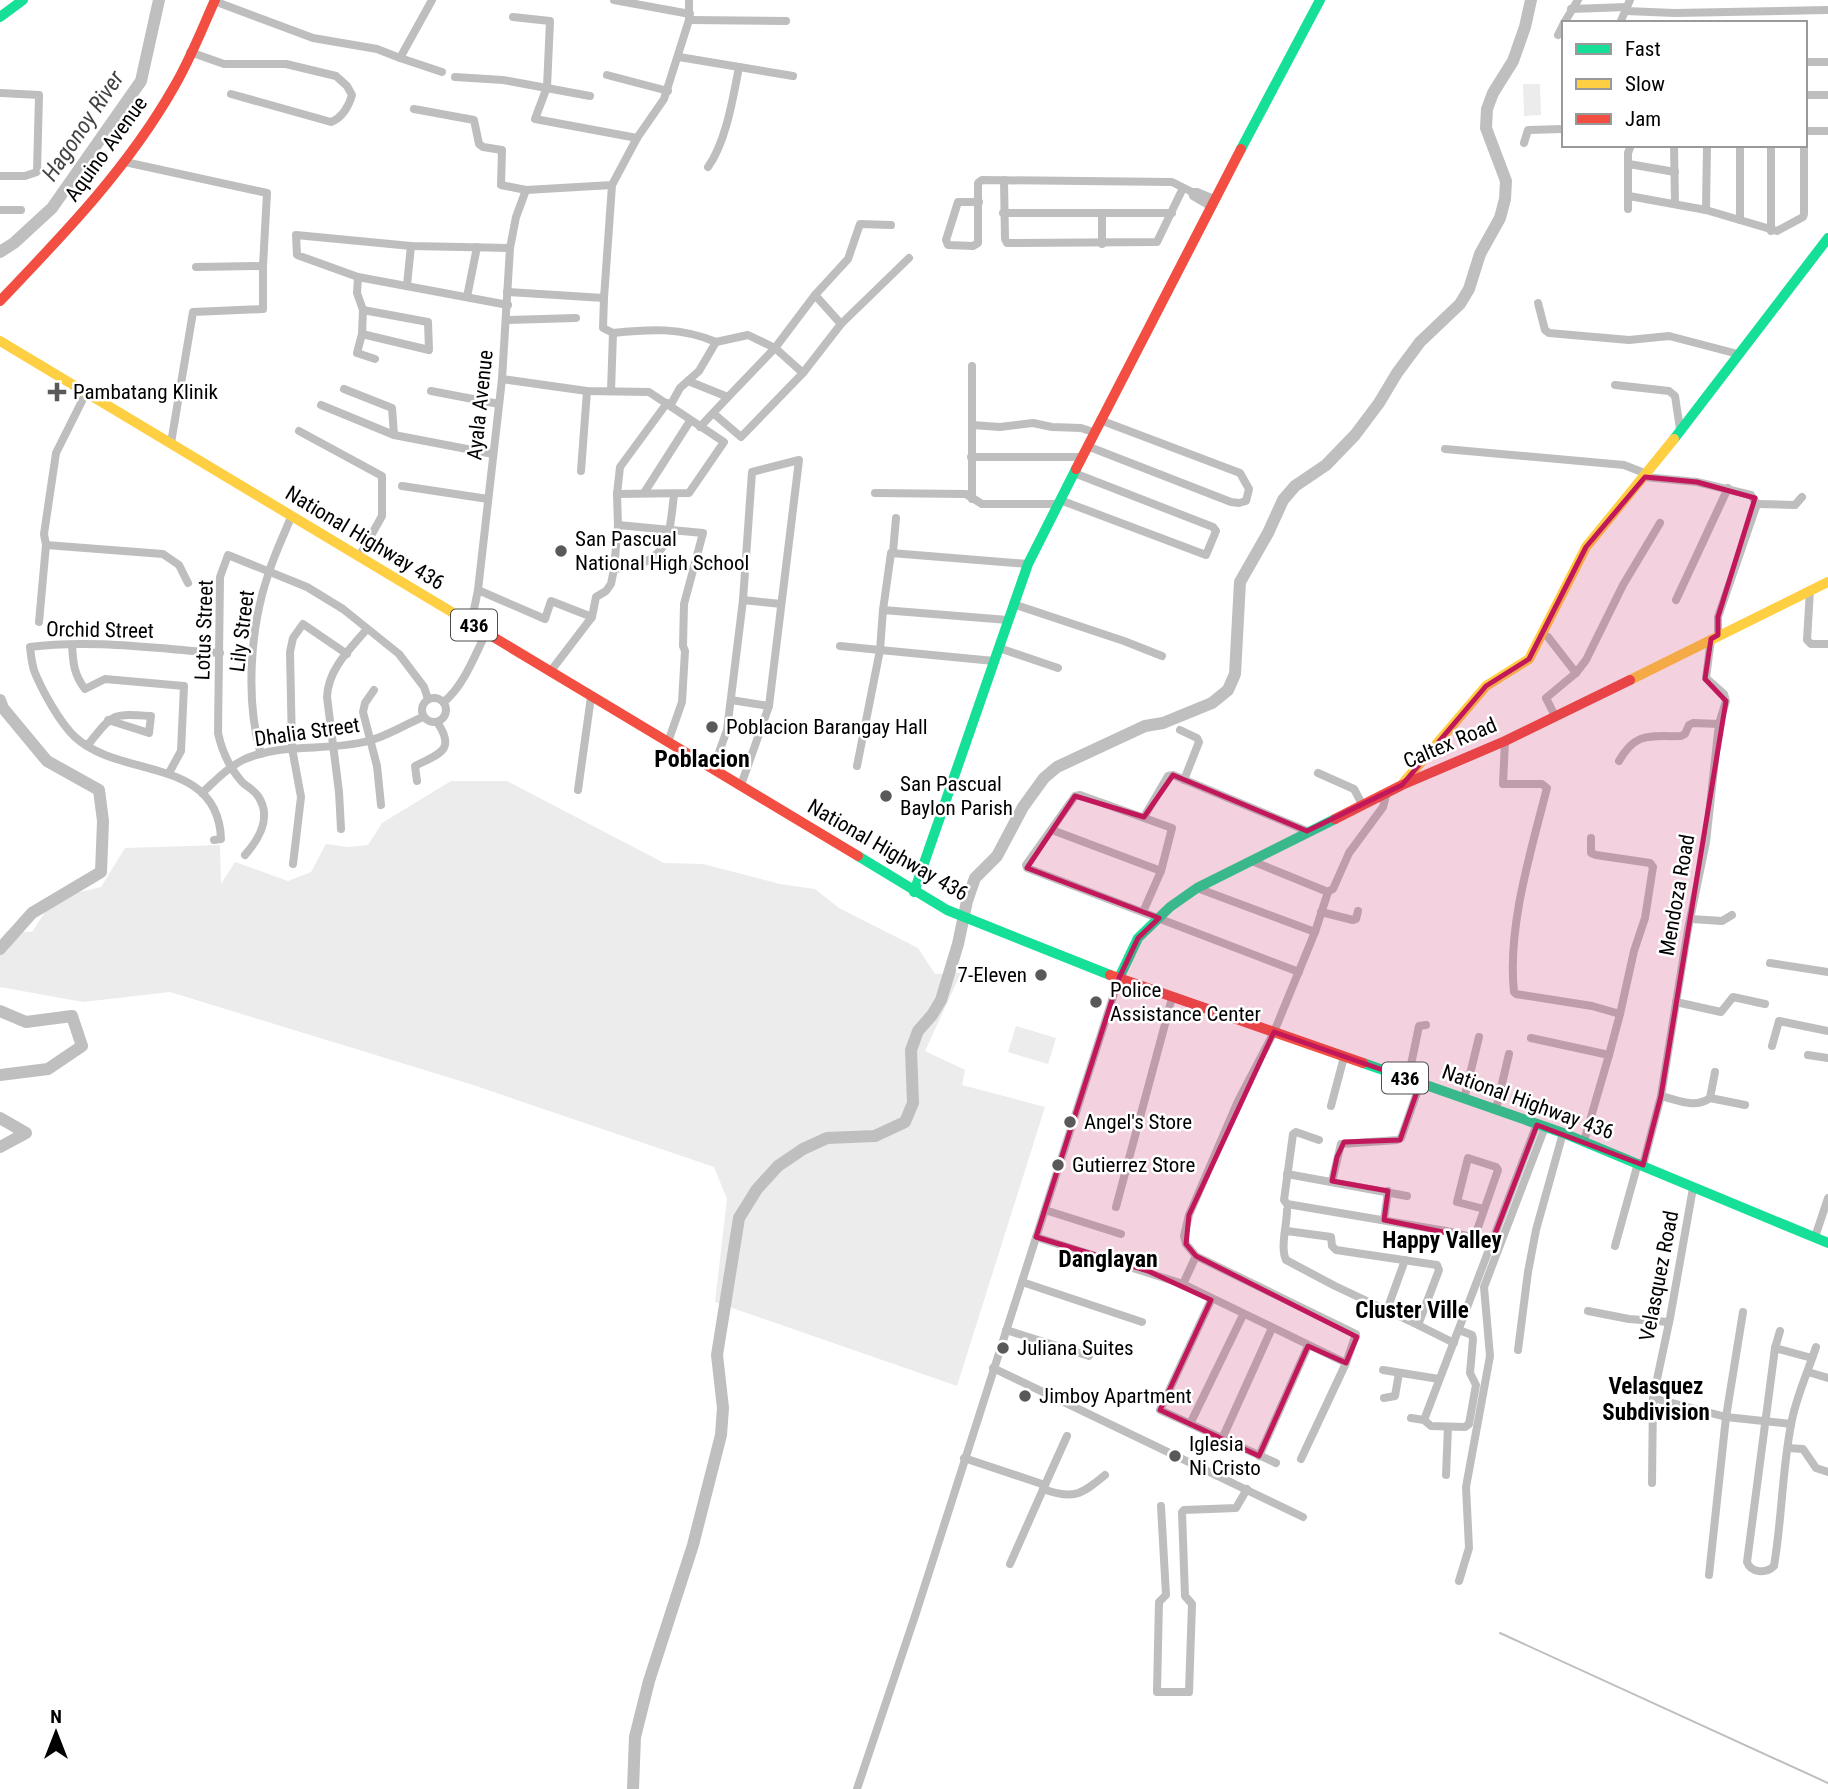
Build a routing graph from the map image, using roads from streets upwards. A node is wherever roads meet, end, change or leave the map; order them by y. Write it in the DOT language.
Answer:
graph roads {
  1 [pos="23,0"];
  2 [pos="432,0"];
  3 [pos="614,0"];
  4 [pos="690,0"];
  5 [pos="1320,0"];
  6 [pos="1578,0"];
  7 [pos="214,1"];
  8 [pos="640,3"];
  9 [pos="1628,6"];
  10 [pos="1571,9"];
  11 [pos="1828,10"];
  12 [pos="1675,13"];
  13 [pos="0,17"];
  14 [pos="513,17"];
  15 [pos="690,17"];
  16 [pos="786,21"];
  17 [pos="1565,21"];
  18 [pos="1676,21"];
  19 [pos="190,52"];
  20 [pos="679,57"];
  21 [pos="400,58"];
  22 [pos="1807,62"];
  23 [pos="1828,62"];
  24 [pos="740,67"];
  25 [pos="442,72"];
  26 [pos="607,75"];
  27 [pos="793,76"];
  28 [pos="455,77"];
  29 [pos="547,87"];
  30 [pos="668,91"];
  31 [pos="1,93"];
  32 [pos="231,94"];
  33 [pos="1807,95"];
  34 [pos="1828,95"];
  35 [pos="590,96"];
  36 [pos="414,109"];
  37 [pos="1562,129"];
  38 [pos="1807,131"];
  39 [pos="1828,131"];
  40 [pos="637,138"];
  41 [pos="1524,143"];
  42 [pos="1630,147"];
  43 [pos="1674,147"];
  44 [pos="1707,147"];
  45 [pos="1740,147"];
  46 [pos="1771,147"];
  47 [pos="1804,147"];
  48 [pos="125,162"];
  49 [pos="1629,164"];
  50 [pos="708,167"];
  51 [pos="1675,172"];
  52 [pos="0,176"];
  53 [pos="1004,180"];
  54 [pos="612,185"];
  55 [pos="526,190"];
  56 [pos="1187,190"];
  57 [pos="1629,196"];
  58 [pos="979,202"];
  59 [pos="1212,202"];
  60 [pos="1675,204"];
  61 [pos="1629,209"];
  62 [pos="0,210"];
  63 [pos="21,210"];
  64 [pos="1706,210"];
  65 [pos="1172,213"];
  66 [pos="1003,214"];
  67 [pos="1102,214"];
  68 [pos="1740,220"];
  69 [pos="891,225"];
  70 [pos="1771,230"];
  71 [pos="1828,237"];
  72 [pos="1102,244"];
  73 [pos="411,246"];
  74 [pos="477,247"];
  75 [pos="510,248"];
  76 [pos="909,258"];
  77 [pos="263,266"];
  78 [pos="196,267"];
  79 [pos="358,277"];
  80 [pos="407,285"];
  81 [pos="507,292"];
  82 [pos="815,295"];
  83 [pos="467,297"];
  84 [pos="604,298"];
  85 [pos="0,301"];
  86 [pos="1538,303"];
  87 [pos="508,305"];
  88 [pos="363,310"];
  89 [pos="576,318"];
  90 [pos="507,320"];
  91 [pos="841,324"];
  92 [pos="613,333"];
  93 [pos="362,334"];
  94 [pos="0,341"];
  95 [pos="716,342"];
  96 [pos="775,348"];
  97 [pos="1738,354"];
  98 [pos="375,359"];
  99 [pos="972,366"];
  100 [pos="803,373"];
  101 [pos="502,379"];
  102 [pos="688,381"];
  103 [pos="1615,385"];
  104 [pos="344,389"];
  105 [pos="431,391"];
  106 [pos="587,391"];
  107 [pos="611,391"];
  108 [pos="86,393"];
  109 [pos="728,397"];
  110 [pos="499,404"];
  111 [pos="321,405"];
  112 [pos="669,405"];
  113 [pos="713,413"];
  114 [pos="1100,420"];
  115 [pos="690,421"];
  116 [pos="972,425"];
  117 [pos="700,427"];
  118 [pos="1680,429"];
  119 [pos="299,431"];
  120 [pos="1093,432"];
  121 [pos="394,435"];
  122 [pos="171,443"];
  123 [pos="1445,449"];
  124 [pos="1085,451"];
  125 [pos="493,454"];
  126 [pos="971,457"];
  127 [pos="581,471"];
  128 [pos="1073,473"];
  129 [pos="1646,476"];
  130 [pos="402,486"];
  131 [pos="1728,488"];
  132 [pos="644,493"];
  133 [pos="617,494"];
  134 [pos="674,494"];
  135 [pos="875,494"];
  136 [pos="1802,497"];
  137 [pos="488,499"];
  138 [pos="972,499"];
  139 [pos="1058,502"];
  140 [pos="1757,504"];
  141 [pos="291,517"];
  142 [pos="896,518"];
  143 [pos="1660,523"];
  144 [pos="618,525"];
  145 [pos="671,529"];
  146 [pos="46,545"];
  147 [pos="893,552"];
  148 [pos="359,557"];
  149 [pos="1028,564"];
  150 [pos="614,569"];
  151 [pos="268,573"];
  152 [pos="1828,582"];
  153 [pos="188,583"];
  154 [pos="478,590"];
  155 [pos="1810,590"];
  156 [pos="743,600"];
  157 [pos="1676,600"];
  158 [pos="781,604"];
  159 [pos="1013,604"];
  160 [pos="883,610"];
  161 [pos="592,617"];
  162 [pos="1008,621"];
  163 [pos="38,622"];
  164 [pos="471,624"];
  165 [pos="367,629"];
  166 [pos="486,633"];
  167 [pos="1548,637"];
  168 [pos="1715,637"];
  169 [pos="1828,644"];
  170 [pos="72,645"];
  171 [pos="840,646"];
  172 [pos="999,648"];
  173 [pos="880,650"];
  174 [pos="220,653"];
  175 [pos="347,654"];
  176 [pos="1162,656"];
  177 [pos="994,661"];
  178 [pos="1058,668"];
  179 [pos="550,671"];
  180 [pos="1576,673"];
  181 [pos="374,690"];
  182 [pos="591,697"];
  183 [pos="428,699"];
  184 [pos="731,700"];
  185 [pos="444,702"];
  186 [pos="769,706"];
  187 [pos="423,716"];
  188 [pos="1555,716"];
  189 [pos="108,720"];
  190 [pos="437,723"];
  191 [pos="1719,724"];
  192 [pos="1180,730"];
  193 [pos="370,741"];
  194 [pos="1505,741"];
  195 [pos="667,742"];
  196 [pos="87,746"];
  197 [pos="334,747"];
  198 [pos="292,748"];
  199 [pos="261,754"];
  200 [pos="1619,761"];
  201 [pos="857,766"];
  202 [pos="231,768"];
  203 [pos="712,769"];
  204 [pos="1318,772"];
  205 [pos="169,773"];
  206 [pos="1184,779"];
  207 [pos="417,780"];
  208 [pos="741,785"];
  209 [pos="1402,785"];
  210 [pos="578,790"];
  211 [pos="1387,792"];
  212 [pos="202,793"];
  213 [pos="1362,804"];
  214 [pos="381,806"];
  215 [pos="1144,817"];
  216 [pos="341,829"];
  217 [pos="1052,830"];
  218 [pos="1307,831"];
  219 [pos="1591,838"];
  220 [pos="214,840"];
  221 [pos="245,855"];
  222 [pos="1252,861"];
  223 [pos="293,864"];
  224 [pos="1161,871"];
  225 [pos="1197,888"];
  226 [pos="914,892"];
  227 [pos="1327,892"];
  228 [pos="1358,911"];
  229 [pos="1143,912"];
  230 [pos="1321,912"];
  231 [pos="1732,915"];
  232 [pos="1158,918"];
  233 [pos="1691,919"];
  234 [pos="1315,932"];
  235 [pos="1770,963"];
  236 [pos="1299,972"];
  237 [pos="1828,972"];
  238 [pos="1119,978"];
  239 [pos="1172,998"];
  240 [pos="1676,1002"];
  241 [pos="1765,1004"];
  242 [pos="1620,1014"];
  243 [pos="1426,1025"];
  244 [pos="1828,1031"];
  245 [pos="1274,1032"];
  246 [pos="1479,1037"];
  247 [pos="1531,1038"];
  248 [pos="1773,1046"];
  249 [pos="1509,1054"];
  250 [pos="1609,1055"];
  251 [pos="1808,1055"];
  252 [pos="1344,1057"];
  253 [pos="1828,1058"];
  254 [pos="1715,1072"];
  255 [pos="1408,1079"];
  256 [pos="1420,1084"];
  257 [pos="1661,1096"];
  258 [pos="1464,1098"];
  259 [pos="1710,1098"];
  260 [pos="1745,1105"];
  261 [pos="1331,1106"];
  262 [pos="1496,1109"];
  263 [pos="1541,1126"];
  264 [pos="1563,1133"];
  265 [pos="1319,1140"];
  266 [pos="1584,1141"];
  267 [pos="1640,1164"];
  268 [pos="1287,1174"];
  269 [pos="1332,1181"];
  270 [pos="1693,1188"];
  271 [pos="1388,1191"];
  272 [pos="1407,1196"];
  273 [pos="1828,1198"];
  274 [pos="1116,1207"];
  275 [pos="1484,1209"];
  276 [pos="1045,1210"];
  277 [pos="1287,1210"];
  278 [pos="1384,1220"];
  279 [pos="1287,1231"];
  280 [pos="1121,1234"];
  281 [pos="1475,1236"];
  282 [pos="1036,1237"];
  283 [pos="1815,1237"];
  284 [pos="1492,1242"];
  285 [pos="1828,1243"];
  286 [pos="1615,1246"];
  287 [pos="1196,1256"];
  288 [pos="1405,1260"];
  289 [pos="1022,1282"];
  290 [pos="1183,1284"];
  291 [pos="1211,1300"];
  292 [pos="1387,1310"];
  293 [pos="1588,1311"];
  294 [pos="1743,1312"];
  295 [pos="1243,1315"];
  296 [pos="1142,1322"];
  297 [pos="1670,1322"];
  298 [pos="1418,1325"];
  299 [pos="1272,1328"];
  300 [pos="1006,1330"];
  301 [pos="1459,1330"];
  302 [pos="1780,1331"];
  303 [pos="1454,1343"];
  304 [pos="1308,1346"];
  305 [pos="1816,1347"];
  306 [pos="1775,1348"];
  307 [pos="1518,1350"];
  308 [pos="1089,1356"];
  309 [pos="1812,1358"];
  310 [pos="1346,1363"];
  311 [pos="993,1367"];
  312 [pos="1383,1370"];
  313 [pos="1808,1372"];
  314 [pos="1399,1373"];
  315 [pos="1828,1378"];
  316 [pos="1439,1380"];
  317 [pos="1384,1398"];
  318 [pos="1653,1398"];
  319 [pos="1726,1417"];
  320 [pos="1411,1418"];
  321 [pos="1424,1420"];
  322 [pos="1764,1421"];
  323 [pos="1190,1424"];
  324 [pos="1791,1424"];
  325 [pos="1448,1427"];
  326 [pos="1067,1436"];
  327 [pos="1222,1439"];
  328 [pos="1788,1448"];
  329 [pos="1259,1456"];
  330 [pos="964,1458"];
  331 [pos="1301,1459"];
  332 [pos="1276,1463"];
  333 [pos="1828,1472"];
  334 [pos="1105,1475"];
  335 [pos="1446,1475"];
  336 [pos="1652,1483"];
  337 [pos="1044,1487"];
  338 [pos="1247,1489"];
  339 [pos="1161,1506"];
  340 [pos="1303,1517"];
  341 [pos="1010,1564"];
  342 [pos="1709,1575"];
  343 [pos="1460,1581"];
  344 [pos="1166,1595"];
  345 [pos="1185,1595"];
  346 [pos="857,1789"];
  1 -- 13 [label="street"];
  2 -- 21 [label="street"];
  3 -- 8 [label="street"];
  4 -- 15 [label="street"];
  5 -- 59 [label="street"];
  6 -- 10 [label="street"];
  7 -- 19 [label="street, Aquino Avenue"];
  7 -- 21 [label="street"];
  8 -- 15 [label="street"];
  9 -- 10 [label="street"];
  9 -- 12 [label="street"];
  10 -- 17 [label="street"];
  11 -- 12 [label="street"];
  12 -- 18 [label="street"];
  14 -- 29 [label="street"];
  15 -- 16 [label="street"];
  15 -- 20 [label="street"];
  19 -- 32 [label="street"];
  19 -- 48 [label="street, Aquino Avenue"];
  20 -- 24 [label="street"];
  20 -- 30 [label="street"];
  21 -- 25 [label="street"];
  22 -- 23 [label="street"];
  24 -- 27 [label="street"];
  24 -- 50 [label="street"];
  26 -- 30 [label="street"];
  28 -- 29 [label="street"];
  29 -- 35 [label="street"];
  29 -- 40 [label="street"];
  30 -- 40 [label="street"];
  31 -- 52 [label="street"];
  33 -- 34 [label="street"];
  36 -- 55 [label="street"];
  37 -- 41 [label="street"];
  38 -- 39 [label="street"];
  40 -- 54 [label="street"];
  42 -- 49 [label="street"];
  43 -- 51 [label="street"];
  44 -- 64 [label="street"];
  45 -- 68 [label="street"];
  46 -- 70 [label="street"];
  47 -- 70 [label="street"];
  48 -- 77 [label="street"];
  48 -- 85 [label="street, Aquino Avenue"];
  49 -- 51 [label="street"];
  49 -- 57 [label="street"];
  51 -- 60 [label="street"];
  53 -- 56 [label="street"];
  53 -- 58 [label="street"];
  53 -- 66 [label="street"];
  54 -- 55 [label="street"];
  54 -- 84 [label="street"];
  55 -- 75 [label="street, Ayala Avenue"];
  56 -- 59 [label="street"];
  56 -- 65 [label="street"];
  57 -- 60 [label="street"];
  57 -- 61 [label="street"];
  58 -- 58 [label="street"];
  59 -- 114 [label="street"];
  60 -- 64 [label="street"];
  62 -- 63 [label="street"];
  64 -- 68 [label="street"];
  65 -- 67 [label="street"];
  65 -- 72 [label="street"];
  66 -- 67 [label="street"];
  66 -- 72 [label="street"];
  67 -- 72 [label="street"];
  68 -- 70 [label="street"];
  69 -- 82 [label="street"];
  71 -- 97 [label="street"];
  73 -- 74 [label="street"];
  73 -- 79 [label="street"];
  73 -- 80 [label="street"];
  74 -- 75 [label="street"];
  74 -- 83 [label="street"];
  75 -- 81 [label="street, Ayala Avenue"];
  76 -- 91 [label="street"];
  77 -- 78 [label="street"];
  77 -- 122 [label="street"];
  79 -- 80 [label="street"];
  79 -- 88 [label="street"];
  80 -- 83 [label="street"];
  81 -- 84 [label="street"];
  81 -- 87 [label="street, Ayala Avenue"];
  82 -- 91 [label="street"];
  82 -- 96 [label="street"];
  83 -- 87 [label="street"];
  84 -- 92 [label="street"];
  86 -- 97 [label="street"];
  87 -- 90 [label="street, Ayala Avenue"];
  88 -- 93 [label="street"];
  88 -- 93 [label="street"];
  89 -- 90 [label="street"];
  90 -- 101 [label="street, Ayala Avenue"];
  91 -- 100 [label="street"];
  92 -- 95 [label="street"];
  92 -- 107 [label="street"];
  93 -- 98 [label="street"];
  94 -- 108 [label="street, National Highway 436 / 436"];
  95 -- 96 [label="street"];
  95 -- 102 [label="street"];
  96 -- 100 [label="street"];
  96 -- 109 [label="street"];
  97 -- 118 [label="street"];
  99 -- 116 [label="street"];
  100 -- 113 [label="street"];
  101 -- 106 [label="street"];
  101 -- 110 [label="street, Ayala Avenue"];
  102 -- 109 [label="street"];
  102 -- 112 [label="street"];
  103 -- 118 [label="street"];
  104 -- 121 [label="street"];
  105 -- 110 [label="street"];
  106 -- 107 [label="street"];
  106 -- 127 [label="street"];
  107 -- 112 [label="street"];
  108 -- 122 [label="street, National Highway 436 / 436"];
  108 -- 146 [label="street"];
  109 -- 113 [label="street"];
  110 -- 125 [label="street, Ayala Avenue"];
  111 -- 121 [label="street"];
  112 -- 115 [label="street"];
  112 -- 133 [label="street"];
  113 -- 117 [label="street"];
  114 -- 120 [label="street"];
  114 -- 124 [label="street"];
  115 -- 117 [label="street"];
  115 -- 132 [label="street"];
  116 -- 120 [label="street"];
  116 -- 126 [label="street"];
  117 -- 134 [label="street"];
  118 -- 129 [label="street"];
  119 -- 148 [label="street"];
  120 -- 124 [label="street"];
  121 -- 125 [label="street"];
  122 -- 141 [label="street, National Highway 436 / 436"];
  123 -- 129 [label="street"];
  124 -- 126 [label="street"];
  124 -- 128 [label="street"];
  125 -- 137 [label="street, Ayala Avenue"];
  126 -- 138 [label="street"];
  128 -- 139 [label="street"];
  128 -- 139 [label="street"];
  129 -- 131 [label="street"];
  129 -- 209 [label="street"];
  130 -- 137 [label="street"];
  131 -- 140 [label="street"];
  131 -- 157 [label="street"];
  132 -- 133 [label="street"];
  132 -- 134 [label="street"];
  133 -- 144 [label="street"];
  134 -- 145 [label="street"];
  135 -- 138 [label="street"];
  136 -- 140 [label="street"];
  137 -- 154 [label="street, Ayala Avenue"];
  138 -- 139 [label="street"];
  139 -- 149 [label="street"];
  140 -- 168 [label="street"];
  141 -- 148 [label="street, National Highway 436 / 436"];
  141 -- 151 [label="street, Lily Street"];
  142 -- 147 [label="street"];
  143 -- 180 [label="street"];
  144 -- 145 [label="street"];
  144 -- 150 [label="street"];
  145 -- 150 [label="street"];
  145 -- 195 [label="street"];
  146 -- 153 [label="street"];
  146 -- 163 [label="street"];
  147 -- 149 [label="street"];
  147 -- 160 [label="street"];
  148 -- 164 [label="street, National Highway 436 / 436"];
  149 -- 159 [label="street"];
  150 -- 161 [label="street"];
  151 -- 165 [label="street, Lotus Street"];
  151 -- 174 [label="street, Lotus Street"];
  151 -- 199 [label="street, Lily Street"];
  152 -- 155 [label="street, Caltex Road"];
  154 -- 161 [label="street"];
  154 -- 164 [label="street, Ayala Avenue"];
  155 -- 168 [label="street, Caltex Road"];
  155 -- 169 [label="street"];
  156 -- 158 [label="street"];
  156 -- 158 [label="street"];
  156 -- 184 [label="street"];
  158 -- 186 [label="street"];
  159 -- 162 [label="street"];
  159 -- 176 [label="street"];
  160 -- 162 [label="street"];
  160 -- 173 [label="street"];
  161 -- 179 [label="street"];
  162 -- 172 [label="street"];
  164 -- 166 [label="street, National Highway 436 / 436"];
  165 -- 175 [label="street"];
  165 -- 183 [label="street, Lotus Street"];
  166 -- 179 [label="street, National Highway 436 / 436"];
  166 -- 185 [label="street"];
  167 -- 180 [label="street"];
  168 -- 188 [label="street, Caltex Road"];
  168 -- 191 [label="street, Mendoza Road"];
  170 -- 174 [label="street, Orchid Street"];
  170 -- 196 [label="street, Orchid Street"];
  170 -- 205 [label="street"];
  171 -- 173 [label="street"];
  172 -- 177 [label="street"];
  172 -- 178 [label="street"];
  173 -- 177 [label="street"];
  173 -- 201 [label="street"];
  174 -- 202 [label="street, Lotus Street"];
  175 -- 197 [label="street"];
  175 -- 198 [label="street"];
  177 -- 226 [label="street"];
  179 -- 182 [label="street, National Highway 436 / 436"];
  180 -- 188 [label="street"];
  181 -- 193 [label="street"];
  182 -- 195 [label="street, National Highway 436 / 436"];
  182 -- 210 [label="street"];
  183 -- 185 [label="street"];
  183 -- 187 [label="street"];
  184 -- 186 [label="street"];
  184 -- 203 [label="street"];
  185 -- 190 [label="street"];
  186 -- 208 [label="street"];
  187 -- 190 [label="street"];
  187 -- 193 [label="street, Dhalia Street"];
  188 -- 194 [label="street, Caltex Road"];
  189 -- 189 [label="street"];
  189 -- 196 [label="street"];
  190 -- 207 [label="street"];
  191 -- 200 [label="street"];
  191 -- 233 [label="street, Mendoza Road"];
  192 -- 206 [label="street"];
  193 -- 197 [label="street, Dhalia Street"];
  193 -- 214 [label="street"];
  194 -- 209 [label="street, Caltex Road"];
  194 -- 242 [label="street"];
  195 -- 203 [label="street, National Highway 436 / 436"];
  196 -- 205 [label="street, Orchid Street"];
  197 -- 198 [label="street, Dhalia Street"];
  197 -- 216 [label="street"];
  198 -- 199 [label="street, Dhalia Street"];
  198 -- 223 [label="street"];
  199 -- 202 [label="street, Dhalia Street"];
  202 -- 212 [label="street, Dhalia Street"];
  202 -- 221 [label="street, Lotus Street"];
  203 -- 208 [label="street, National Highway 436 / 436"];
  204 -- 213 [label="street"];
  205 -- 212 [label="street, Orchid Street"];
  206 -- 215 [label="street"];
  206 -- 218 [label="street"];
  208 -- 226 [label="street, National Highway 436 / 436"];
  209 -- 211 [label="street, Caltex Road"];
  211 -- 213 [label="street, Caltex Road"];
  211 -- 227 [label="street"];
  212 -- 220 [label="street, Orchid Street"];
  213 -- 218 [label="street, Caltex Road"];
  215 -- 217 [label="street"];
  215 -- 224 [label="street"];
  217 -- 224 [label="street"];
  217 -- 229 [label="street"];
  218 -- 222 [label="street, Caltex Road"];
  219 -- 242 [label="street"];
  222 -- 225 [label="street, Caltex Road"];
  222 -- 227 [label="street"];
  224 -- 229 [label="street"];
  225 -- 232 [label="street, Caltex Road"];
  225 -- 234 [label="street"];
  226 -- 238 [label="street, National Highway 436 / 436"];
  227 -- 230 [label="street"];
  228 -- 230 [label="street"];
  229 -- 232 [label="street"];
  230 -- 234 [label="street"];
  231 -- 233 [label="street"];
  232 -- 236 [label="street"];
  232 -- 238 [label="street, Caltex Road"];
  233 -- 240 [label="street, Mendoza Road"];
  234 -- 236 [label="street"];
  235 -- 237 [label="street"];
  236 -- 245 [label="street"];
  238 -- 239 [label="street, National Highway 436 / 436"];
  238 -- 276 [label="street"];
  239 -- 245 [label="street, National Highway 436 / 436"];
  239 -- 274 [label="street"];
  240 -- 241 [label="street"];
  240 -- 257 [label="street, Mendoza Road"];
  242 -- 250 [label="street"];
  243 -- 255 [label="street"];
  244 -- 248 [label="street"];
  245 -- 252 [label="street, National Highway 436 / 436"];
  245 -- 287 [label="street"];
  246 -- 258 [label="street"];
  247 -- 250 [label="street"];
  249 -- 262 [label="street"];
  250 -- 266 [label="street"];
  251 -- 253 [label="street"];
  252 -- 255 [label="street, National Highway 436 / 436"];
  252 -- 261 [label="street"];
  254 -- 259 [label="street"];
  255 -- 256 [label="street, National Highway 436 / 436"];
  256 -- 258 [label="street, National Highway 436 / 436"];
  256 -- 269 [label="street"];
  257 -- 259 [label="street"];
  257 -- 267 [label="street, Mendoza Road"];
  258 -- 262 [label="street, National Highway 436 / 436"];
  259 -- 260 [label="street"];
  262 -- 263 [label="street, National Highway 436 / 436"];
  263 -- 264 [label="street, National Highway 436 / 436"];
  263 -- 284 [label="street"];
  263 -- 343 [label="street"];
  264 -- 266 [label="street, National Highway 436 / 436"];
  264 -- 307 [label="street"];
  265 -- 268 [label="street"];
  266 -- 267 [label="street, National Highway 436 / 436"];
  267 -- 270 [label="street, National Highway 436 / 436"];
  267 -- 286 [label="street, Mendoza Road"];
  268 -- 269 [label="street"];
  268 -- 278 [label="street"];
  269 -- 271 [label="street"];
  270 -- 283 [label="street, National Highway 436 / 436"];
  270 -- 297 [label="street, Velasquez Road"];
  271 -- 272 [label="street"];
  271 -- 278 [label="street"];
  273 -- 283 [label="street"];
  275 -- 275 [label="street"];
  275 -- 281 [label="street"];
  276 -- 280 [label="street"];
  276 -- 282 [label="street"];
  277 -- 279 [label="street"];
  278 -- 281 [label="street"];
  279 -- 288 [label="street"];
  279 -- 292 [label="street"];
  281 -- 284 [label="street"];
  282 -- 289 [label="street"];
  282 -- 290 [label="street"];
  283 -- 285 [label="street, National Highway 436 / 436"];
  284 -- 301 [label="street"];
  287 -- 290 [label="street"];
  287 -- 310 [label="street"];
  288 -- 292 [label="street"];
  288 -- 298 [label="street"];
  289 -- 296 [label="street"];
  289 -- 300 [label="street"];
  290 -- 291 [label="street"];
  291 -- 295 [label="street"];
  291 -- 323 [label="street"];
  292 -- 298 [label="street"];
  293 -- 297 [label="street"];
  294 -- 319 [label="street"];
  295 -- 299 [label="street"];
  295 -- 323 [label="street"];
  297 -- 318 [label="street, Velasquez Road"];
  298 -- 303 [label="street"];
  299 -- 304 [label="street"];
  299 -- 327 [label="street"];
  300 -- 308 [label="street"];
  300 -- 311 [label="street"];
  301 -- 303 [label="street"];
  301 -- 325 [label="street"];
  302 -- 306 [label="street"];
  303 -- 316 [label="street"];
  304 -- 310 [label="street"];
  304 -- 329 [label="street"];
  305 -- 309 [label="street"];
  306 -- 309 [label="street"];
  306 -- 322 [label="street"];
  309 -- 313 [label="street"];
  310 -- 331 [label="street"];
  311 -- 330 [label="street"];
  311 -- 338 [label="street"];
  312 -- 314 [label="street"];
  313 -- 315 [label="street"];
  313 -- 324 [label="street"];
  314 -- 316 [label="street"];
  314 -- 317 [label="street"];
  316 -- 321 [label="street"];
  318 -- 319 [label="street"];
  318 -- 336 [label="street, Velasquez Road"];
  319 -- 322 [label="street"];
  319 -- 342 [label="street"];
  320 -- 321 [label="street"];
  321 -- 325 [label="street"];
  322 -- 324 [label="street"];
  322 -- 328 [label="street"];
  323 -- 327 [label="street"];
  324 -- 328 [label="street"];
  325 -- 335 [label="street"];
  326 -- 337 [label="street"];
  327 -- 329 [label="street"];
  328 -- 333 [label="street"];
  329 -- 332 [label="street"];
  330 -- 337 [label="street"];
  330 -- 346 [label="street"];
  334 -- 337 [label="street"];
  337 -- 341 [label="street"];
  338 -- 340 [label="street"];
  338 -- 345 [label="street"];
  339 -- 344 [label="street"];
  344 -- 345 [label="street"];
  344 -- 345 [label="street"];
}
